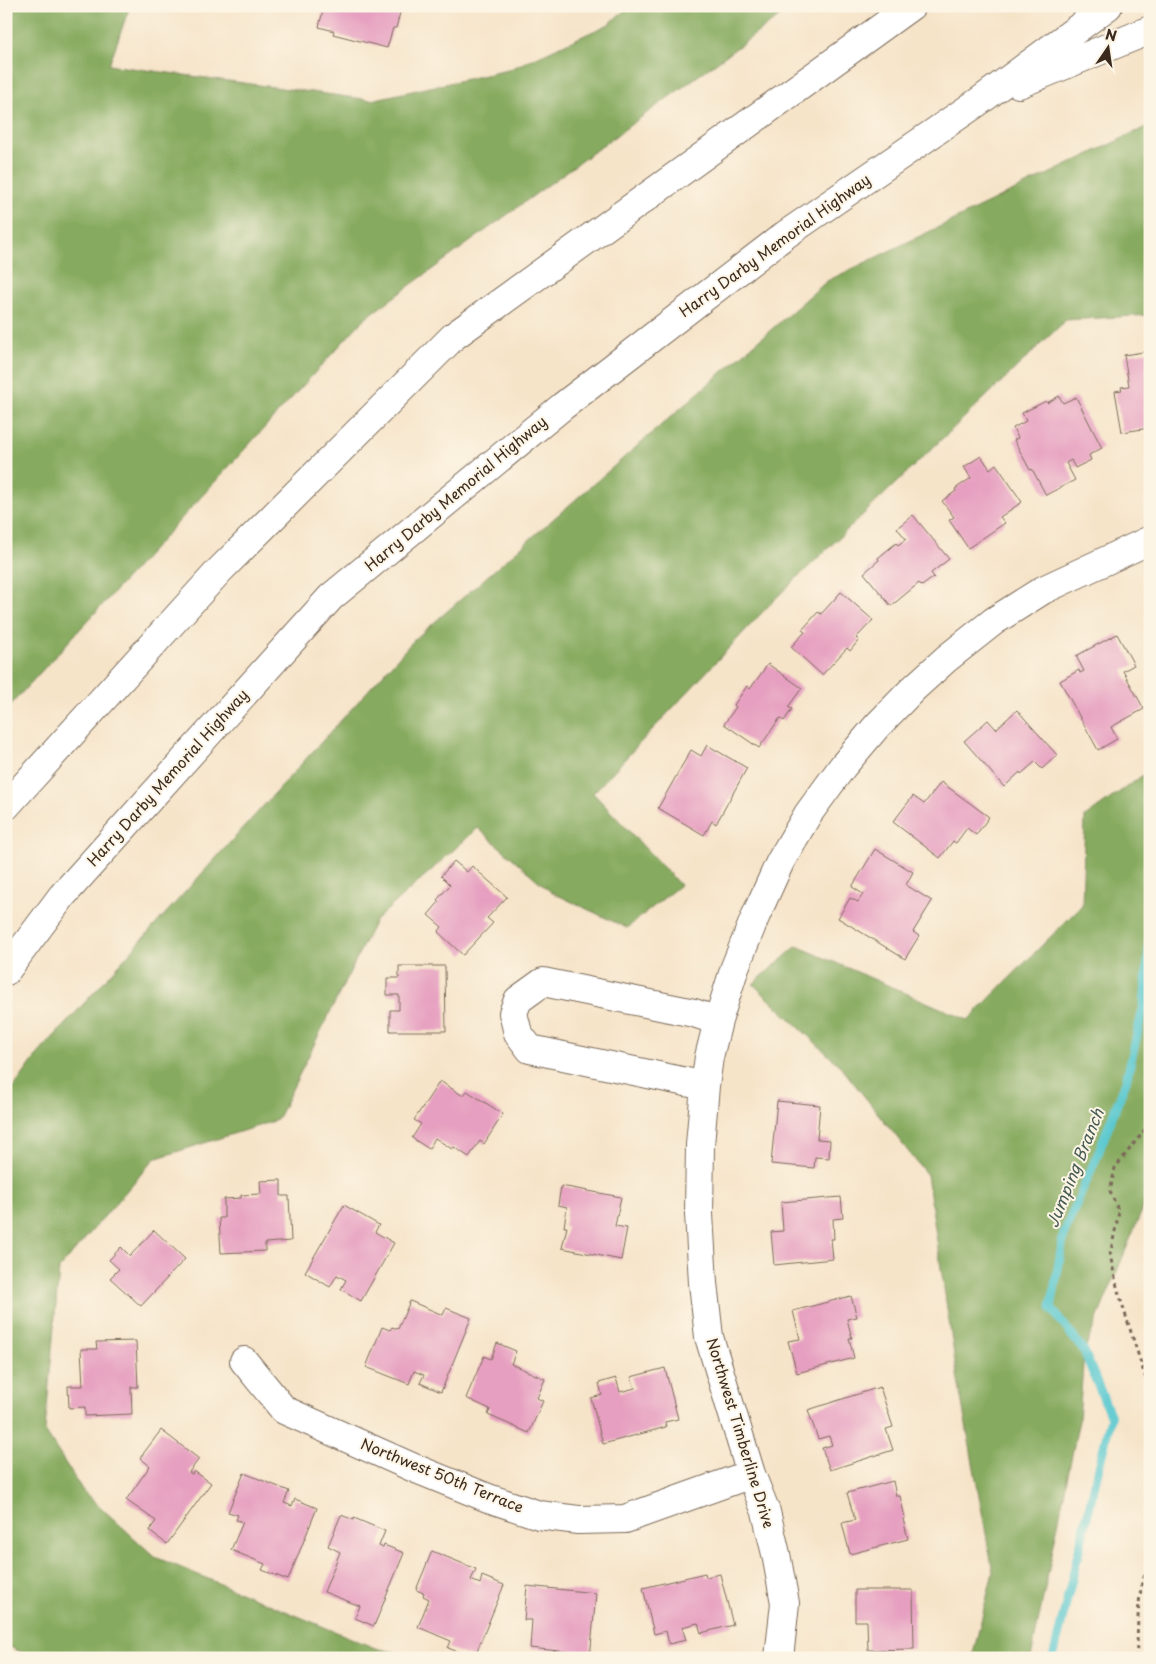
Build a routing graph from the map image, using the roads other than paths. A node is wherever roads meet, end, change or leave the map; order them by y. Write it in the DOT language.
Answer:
graph roads {
  1 [pos="911,6"];
  2 [pos="1108,6"];
  3 [pos="1150,30"];
  4 [pos="981,100"];
  5 [pos="1150,540"];
  6 [pos="6,806"];
  7 [pos="6,971"];
  8 [pos="718,1021"];
  9 [pos="705,1086"];
  10 [pos="244,1360"];
  11 [pos="751,1474"];
  12 [pos="779,1658"];
  1 -- 6 [label="main road"];
  2 -- 4 [label="main road"];
  3 -- 4 [label="main road"];
  4 -- 7 [label="main road, Harry Darby Memorial Highway"];
  5 -- 8 [label="main road, Northwest Timberline Drive"];
  8 -- 9 [label="main road, Northwest Timberline Drive"];
  8 -- 9 [label="main road"];
  9 -- 11 [label="main road, Northwest Timberline Drive"];
  10 -- 11 [label="main road, Northwest 50th Terrace"];
  11 -- 12 [label="main road, Northwest Timberline Drive"];
}
